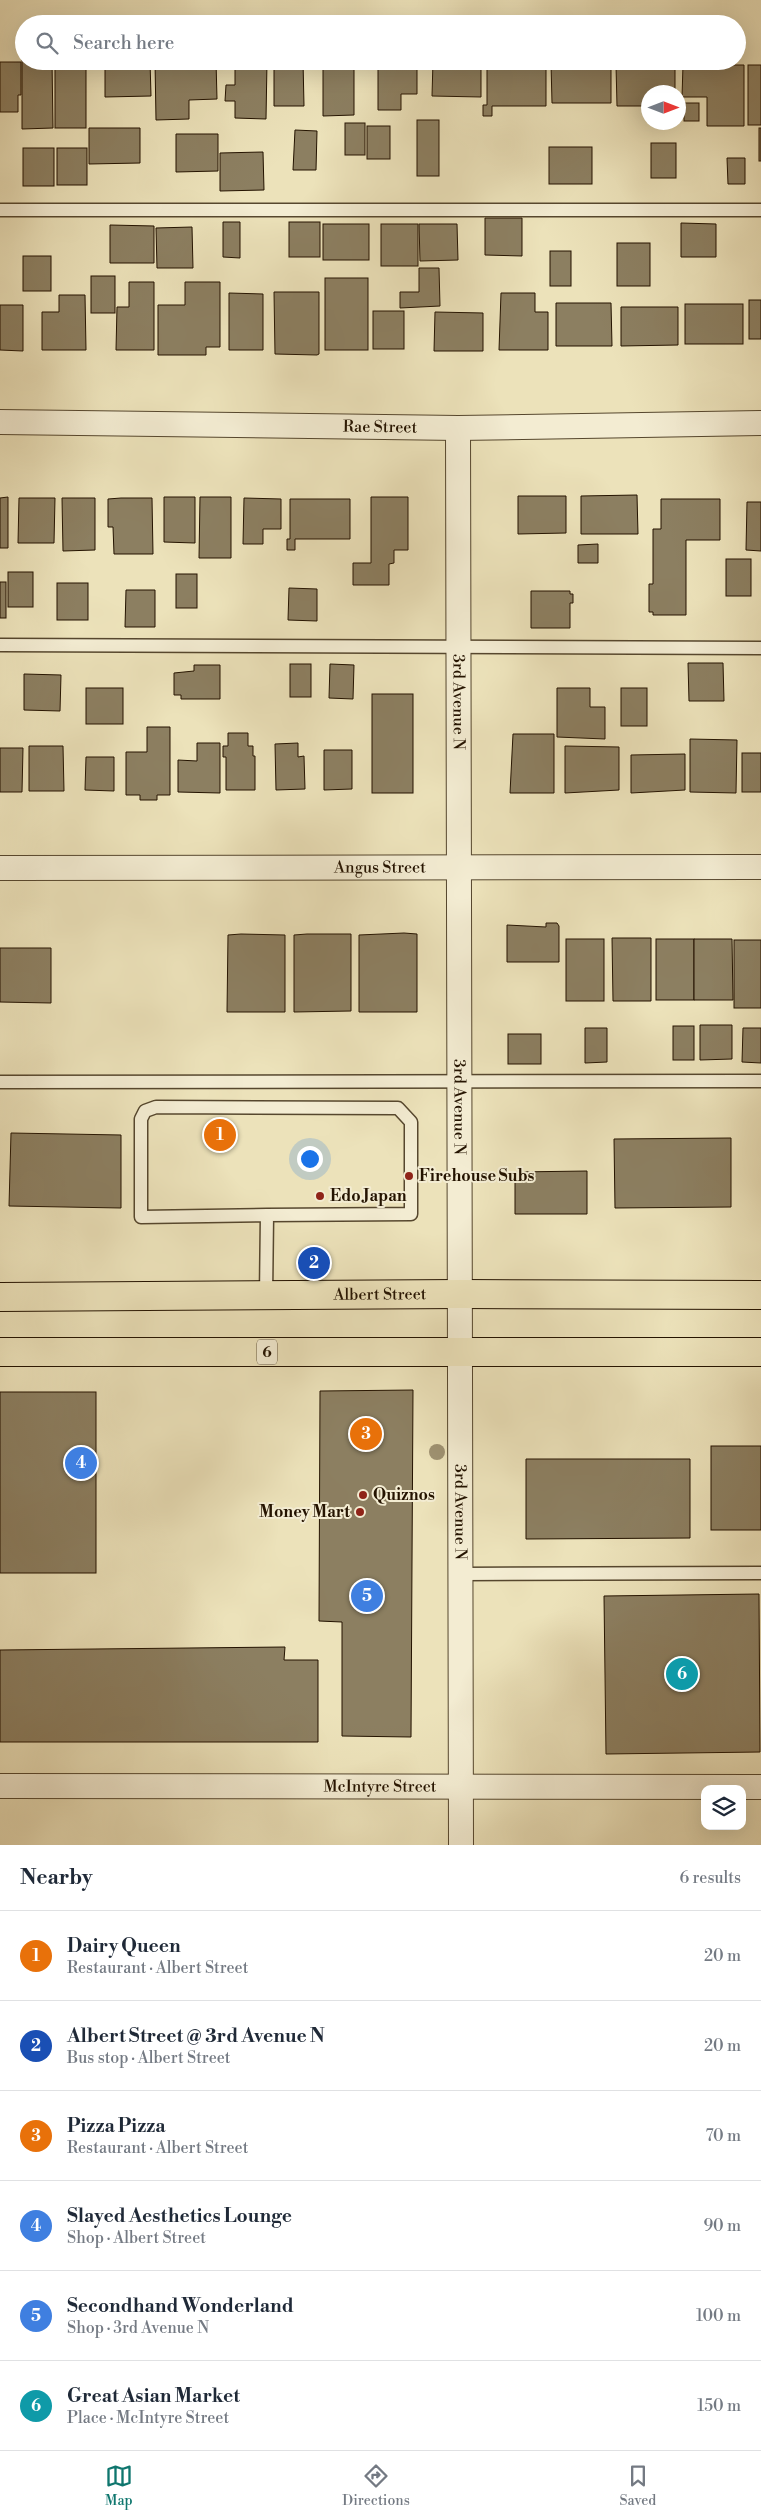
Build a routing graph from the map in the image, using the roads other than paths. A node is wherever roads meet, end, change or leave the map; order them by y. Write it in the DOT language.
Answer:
graph roads {
  1 [pos="0,210"];
  2 [pos="761,210"];
  3 [pos="0,422"];
  4 [pos="761,423"];
  5 [pos="458,428"];
  6 [pos="0,645"];
  7 [pos="459,646"];
  8 [pos="761,648"];
  9 [pos="761,867"];
  10 [pos="0,868"];
  11 [pos="459,869"];
  12 [pos="460,1080"];
  13 [pos="761,1081"];
  14 [pos="0,1082"];
  15 [pos="267,1215"];
  16 [pos="461,1294"];
  17 [pos="761,1295"];
  18 [pos="266,1296"];
  19 [pos="0,1297"];
  20 [pos="0,1352"];
  21 [pos="761,1352"];
  22 [pos="461,1353"];
  23 [pos="761,1573"];
  24 [pos="462,1574"];
  25 [pos="0,1786"];
  26 [pos="462,1787"];
  27 [pos="761,1787"];
  28 [pos="461,1845"];
  1 -- 2 [label="lane"];
  3 -- 5 [label="street, Rae Street"];
  4 -- 5 [label="street, Rae Street"];
  5 -- 7 [label="street, 3rd Avenue N"];
  6 -- 7 [label="lane"];
  7 -- 8 [label="lane"];
  7 -- 11 [label="street, 3rd Avenue N"];
  9 -- 11 [label="street, Angus Street"];
  10 -- 11 [label="street, Angus Street"];
  11 -- 12 [label="street, 3rd Avenue N"];
  12 -- 13 [label="lane"];
  12 -- 14 [label="lane"];
  12 -- 16 [label="street, 3rd Avenue N"];
  15 -- 15 [label="lane"];
  15 -- 18 [label="lane"];
  16 -- 17 [label="main road, Albert Street"];
  16 -- 18 [label="main road, Albert Street"];
  16 -- 22 [label="street, 3rd Avenue N"];
  18 -- 19 [label="main road, Albert Street"];
  20 -- 22 [label="main road, 6"];
  21 -- 22 [label="main road, 6"];
  22 -- 24 [label="street, 3rd Avenue N"];
  23 -- 24 [label="lane"];
  24 -- 26 [label="street, 3rd Avenue N"];
  25 -- 26 [label="street, McIntyre Street"];
  26 -- 27 [label="street, McIntyre Street"];
  26 -- 28 [label="street, 3rd Avenue N"];
}
